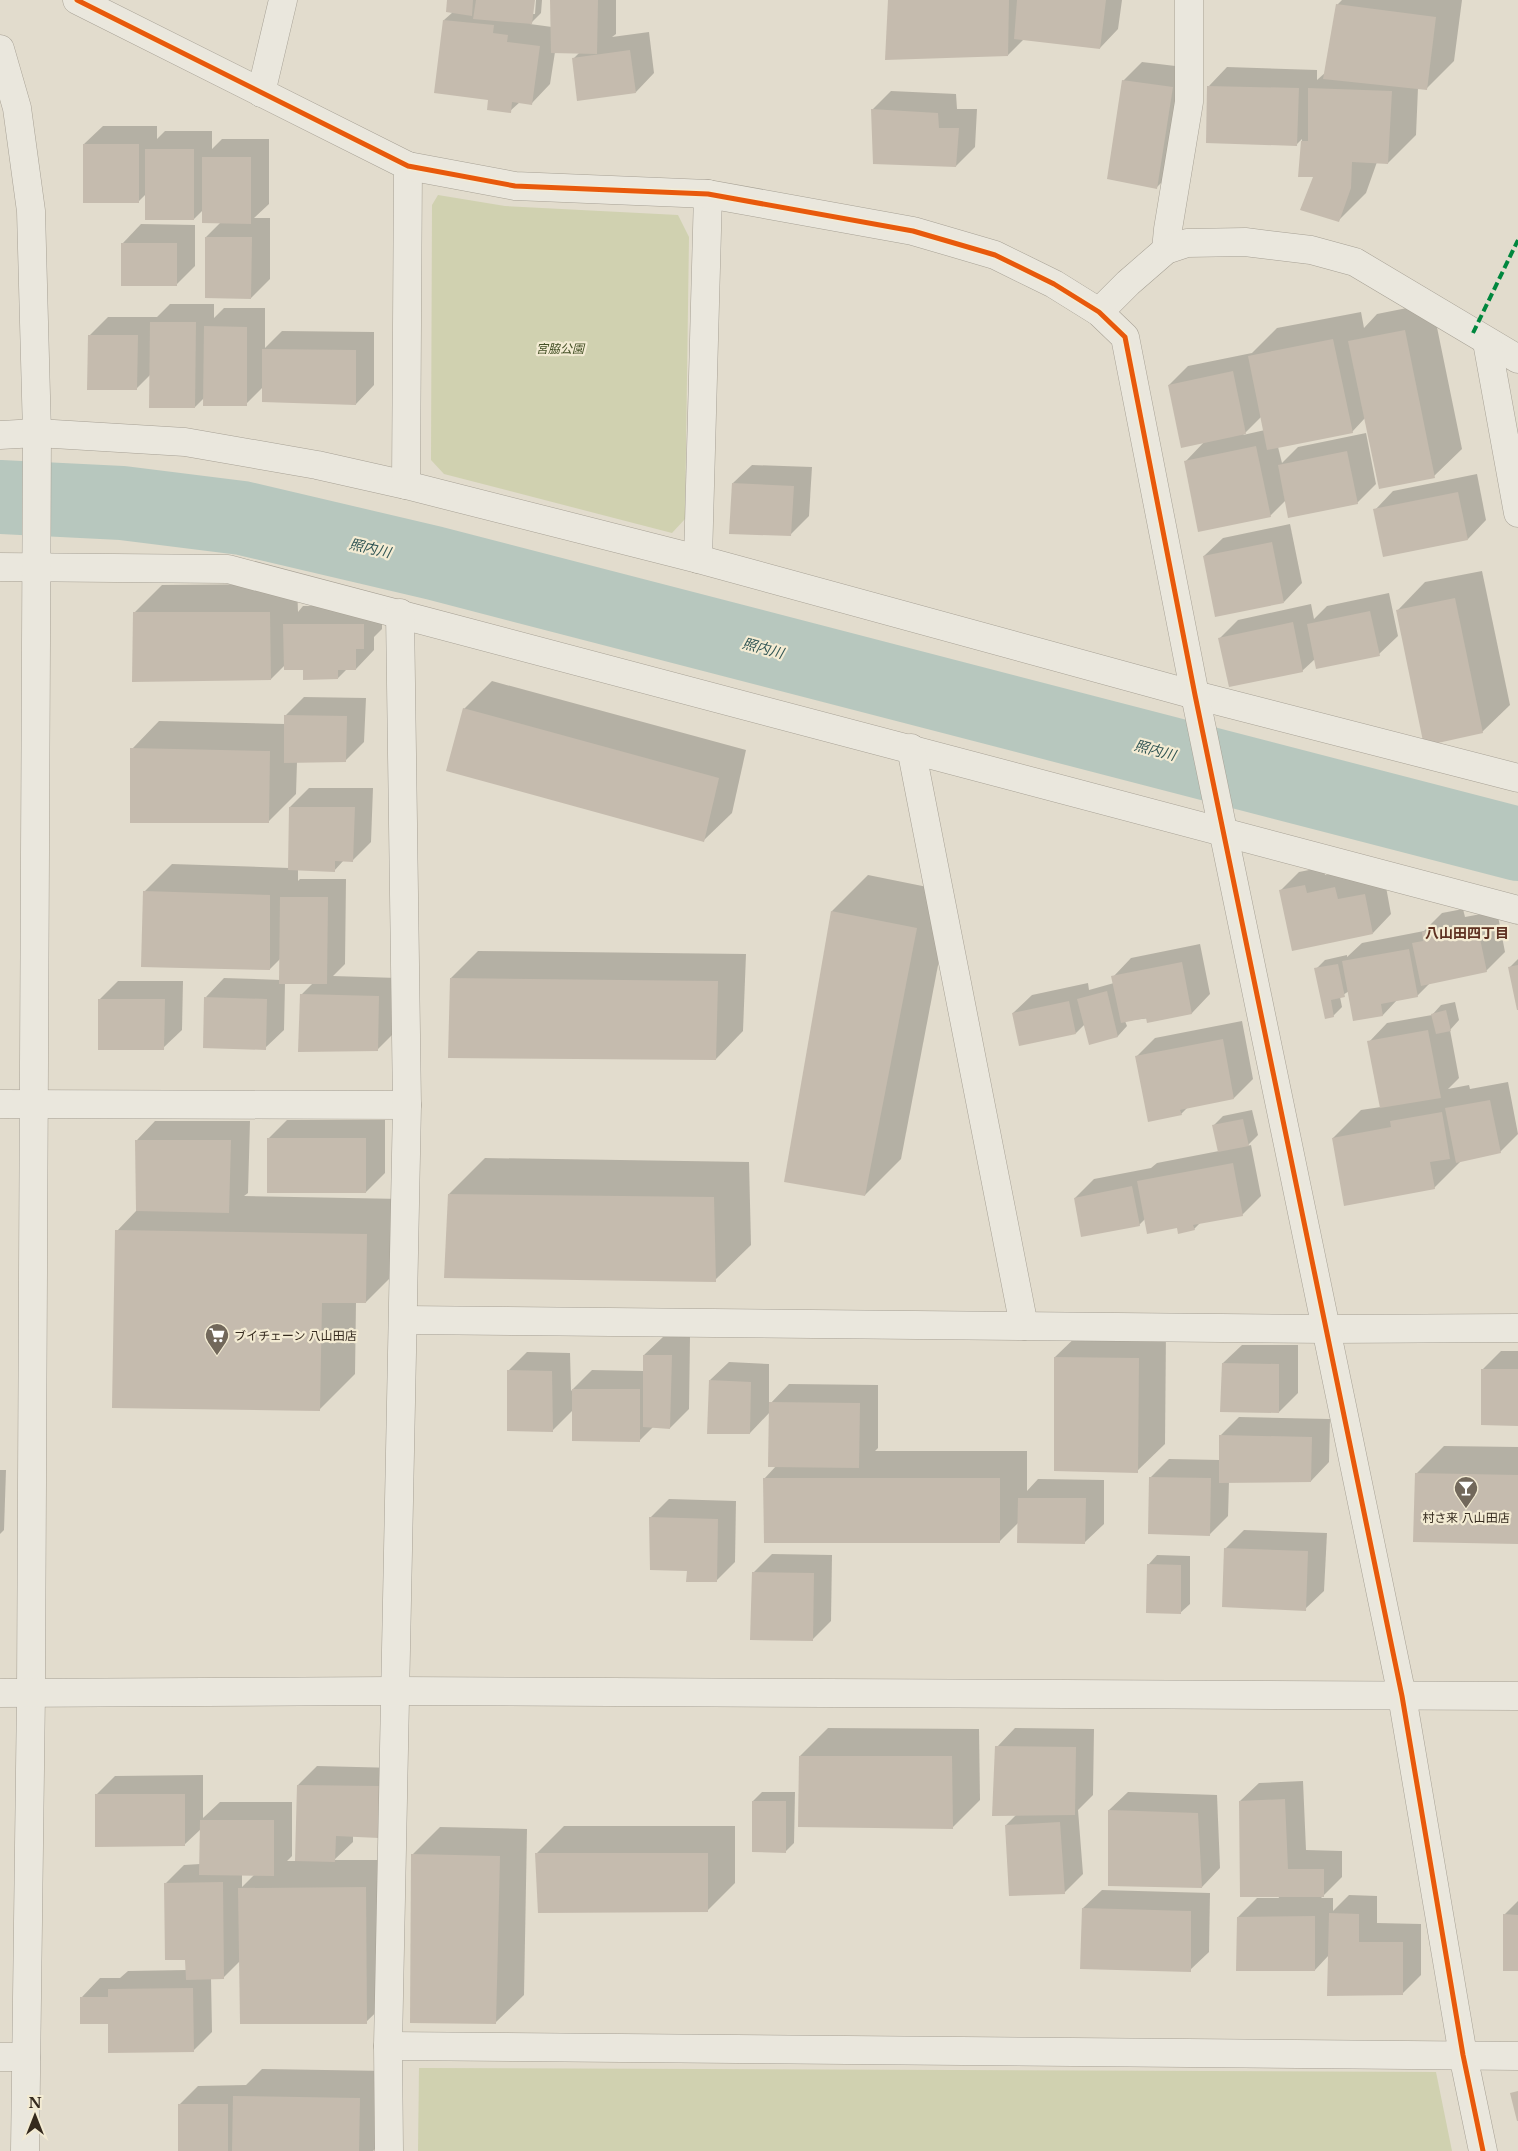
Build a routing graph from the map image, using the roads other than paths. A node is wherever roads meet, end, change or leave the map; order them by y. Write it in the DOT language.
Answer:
graph roads {
  1 [pos="77,0"];
  2 [pos="283,0"];
  3 [pos="1189,0"];
  4 [pos="0,49"];
  5 [pos="261,93"];
  6 [pos="408,166"];
  7 [pos="708,194"];
  8 [pos="1166,250"];
  9 [pos="1099,312"];
  10 [pos="1487,342"];
  11 [pos="1518,359"];
  12 [pos="36,433"];
  13 [pos="0,435"];
  14 [pos="406,485"];
  15 [pos="1518,513"];
  16 [pos="698,559"];
  17 [pos="0,567"];
  18 [pos="34,568"];
  19 [pos="400,613"];
  20 [pos="1195,695"];
  21 [pos="911,748"];
  22 [pos="1518,778"];
  23 [pos="1225,832"];
  24 [pos="1518,910"];
  25 [pos="0,1104"];
  26 [pos="34,1104"];
  27 [pos="407,1105"];
  28 [pos="404,1320"];
  29 [pos="1024,1326"];
  30 [pos="1518,1328"];
  31 [pos="1327,1329"];
  32 [pos="394,1691"];
  33 [pos="0,1693"];
  34 [pos="31,1693"];
  35 [pos="1402,1696"];
  36 [pos="1518,1696"];
  37 [pos="388,2046"];
  38 [pos="1463,2056"];
  39 [pos="1518,2056"];
  40 [pos="13,2057"];
  41 [pos="26,2151"];
  42 [pos="389,2151"];
  43 [pos="1483,2151"];
  1 -- 5 [label="street"];
  2 -- 5 [label="street"];
  3 -- 8 [label="street"];
  4 -- 12 [label="street"];
  5 -- 6 [label="street"];
  6 -- 7 [label="street"];
  6 -- 14 [label="street"];
  7 -- 9 [label="street"];
  7 -- 16 [label="street"];
  8 -- 9 [label="street"];
  8 -- 10 [label="street"];
  9 -- 20 [label="street"];
  10 -- 11 [label="street"];
  10 -- 15 [label="street"];
  12 -- 13 [label="street"];
  12 -- 14 [label="street"];
  12 -- 18 [label="street"];
  14 -- 16 [label="street"];
  16 -- 20 [label="street"];
  17 -- 18 [label="street"];
  18 -- 19 [label="street"];
  18 -- 26 [label="street"];
  19 -- 21 [label="street"];
  19 -- 27 [label="street"];
  20 -- 22 [label="street"];
  20 -- 23 [label="street"];
  21 -- 23 [label="street"];
  21 -- 29 [label="street"];
  23 -- 24 [label="street"];
  23 -- 31 [label="street"];
  25 -- 26 [label="street"];
  26 -- 27 [label="street"];
  26 -- 34 [label="street"];
  27 -- 28 [label="street"];
  28 -- 29 [label="street"];
  28 -- 32 [label="street"];
  29 -- 31 [label="street"];
  30 -- 31 [label="street"];
  31 -- 35 [label="street"];
  32 -- 34 [label="street"];
  32 -- 35 [label="street"];
  32 -- 37 [label="street"];
  33 -- 34 [label="street"];
  34 -- 40 [label="street"];
  35 -- 36 [label="street"];
  35 -- 38 [label="street"];
  37 -- 38 [label="street"];
  37 -- 42 [label="street"];
  38 -- 39 [label="street"];
  38 -- 43 [label="street"];
  40 -- 41 [label="street"];
}
